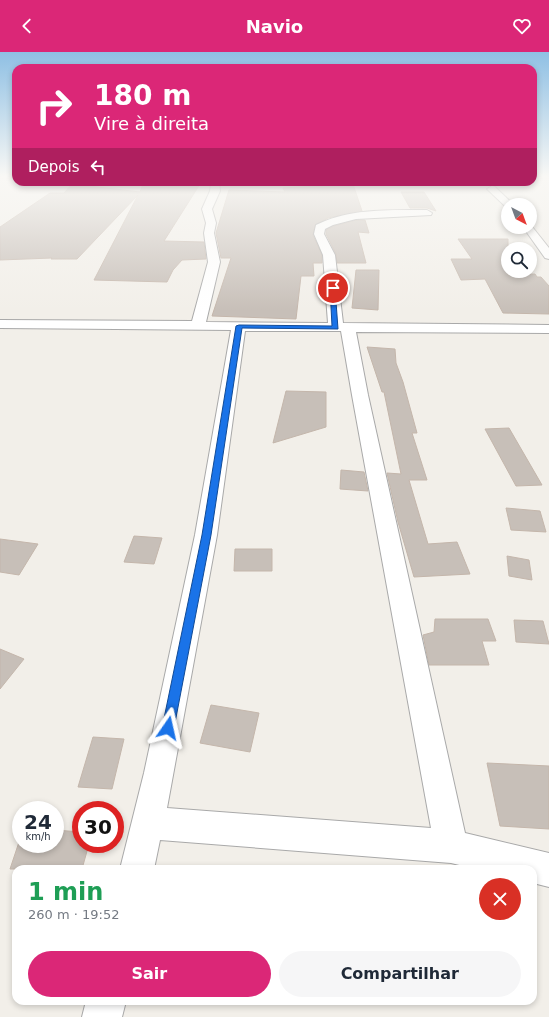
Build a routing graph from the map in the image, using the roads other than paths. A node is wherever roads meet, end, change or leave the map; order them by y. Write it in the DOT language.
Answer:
graph roads {
  1 [pos="210,221"];
  2 [pos="334,221"];
  3 [pos="533,234"];
  4 [pos="549,256"];
  5 [pos="0,324"];
  6 [pos="198,325"];
  7 [pos="239,326"];
  8 [pos="342,328"];
  9 [pos="549,329"];
  10 [pos="148,823"];
  11 [pos="451,846"];
  12 [pos="138,865"];
  13 [pos="529,865"];
  14 [pos="537,867"];
  15 [pos="549,870"];
  16 [pos="105,1005"];
  17 [pos="102,1017"];
  1 -- 6 [label="street"];
  2 -- 8 [label="street"];
  3 -- 4 [label="street"];
  5 -- 6 [label="street"];
  6 -- 7 [label="street"];
  7 -- 8 [label="street"];
  7 -- 10 [label="street"];
  8 -- 9 [label="street"];
  8 -- 11 [label="street"];
  10 -- 11 [label="street"];
  10 -- 12 [label="street"];
  11 -- 13 [label="street"];
  14 -- 15 [label="street"];
  16 -- 17 [label="street"];
}
